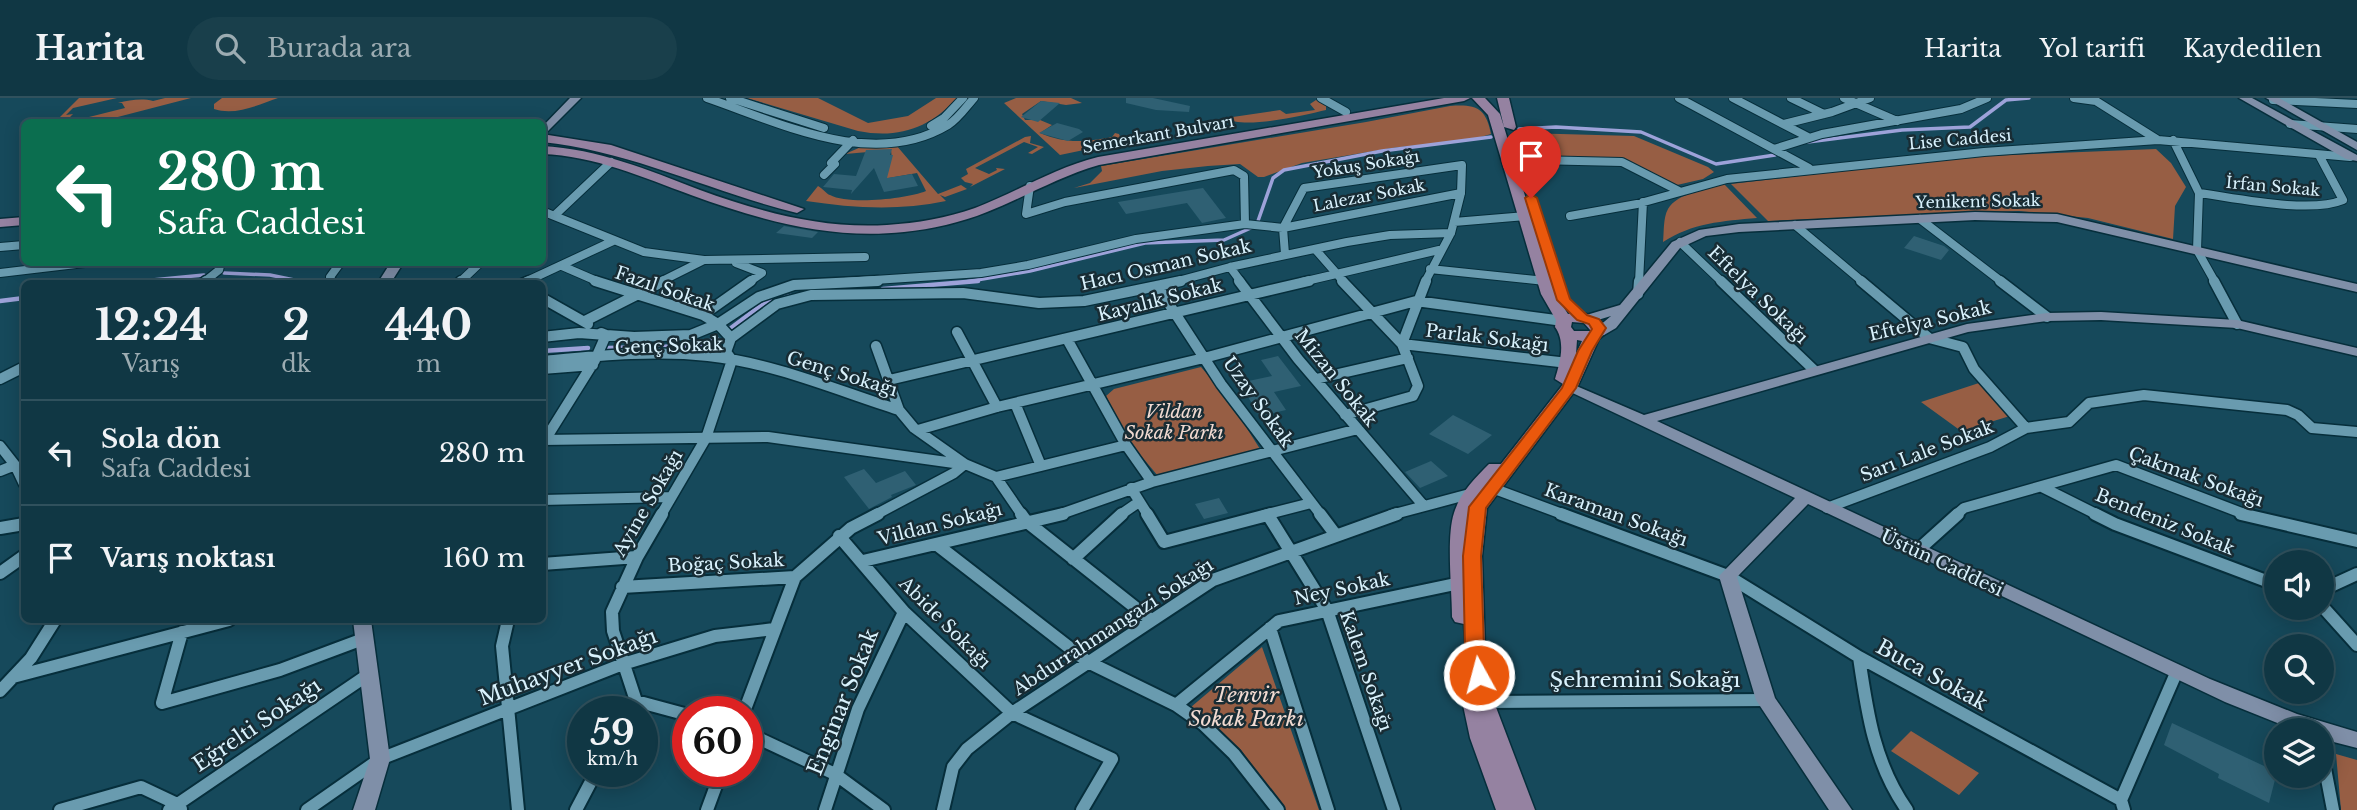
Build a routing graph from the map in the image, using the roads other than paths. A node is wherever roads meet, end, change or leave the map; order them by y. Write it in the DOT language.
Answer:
graph roads {
  1 [pos="567,98"];
  2 [pos="576,98"];
  3 [pos="707,98"];
  4 [pos="730,98"];
  5 [pos="963,98"];
  6 [pos="974,98"];
  7 [pos="1321,98"];
  8 [pos="1413,98"];
  9 [pos="1464,98"];
  10 [pos="1503,98"];
  11 [pos="1679,98"];
  12 [pos="1733,98"];
  13 [pos="1791,98"];
  14 [pos="1844,98"];
  15 [pos="1870,98"];
  16 [pos="1987,98"];
  17 [pos="2076,98"];
  18 [pos="2244,98"];
  19 [pos="2272,99"];
  20 [pos="1448,100"];
  21 [pos="1483,102"];
  22 [pos="1854,103"];
  23 [pos="2357,104"];
  24 [pos="1346,112"];
  25 [pos="1824,114"];
  26 [pos="546,120"];
  27 [pos="1897,121"];
  28 [pos="2288,123"];
  29 [pos="1784,124"];
  30 [pos="2320,128"];
  31 [pos="2357,130"];
  32 [pos="546,132"];
  33 [pos="546,136"];
  34 [pos="1808,138"];
  35 [pos="854,139"];
  36 [pos="2158,140"];
  37 [pos="2173,140"];
  38 [pos="1774,149"];
  39 [pos="546,150"];
  40 [pos="2355,154"];
  41 [pos="2319,155"];
  42 [pos="1535,160"];
  43 [pos="611,162"];
  44 [pos="1809,168"];
  45 [pos="824,176"];
  46 [pos="1030,186"];
  47 [pos="1679,191"];
  48 [pos="1461,193"];
  49 [pos="2199,193"];
  50 [pos="2343,200"];
  51 [pos="1643,202"];
  52 [pos="2357,203"];
  53 [pos="21,212"];
  54 [pos="546,212"];
  55 [pos="0,214"];
  56 [pos="555,215"];
  57 [pos="1526,216"];
  58 [pos="1570,216"];
  59 [pos="1920,219"];
  60 [pos="21,221"];
  61 [pos="1454,222"];
  62 [pos="0,223"];
  63 [pos="1245,224"];
  64 [pos="1795,225"];
  65 [pos="1283,228"];
  66 [pos="1451,233"];
  67 [pos="613,241"];
  68 [pos="1680,242"];
  69 [pos="21,245"];
  70 [pos="0,247"];
  71 [pos="1315,249"];
  72 [pos="1439,250"];
  73 [pos="2197,250"];
  74 [pos="1285,254"];
  75 [pos="865,257"];
  76 [pos="705,260"];
  77 [pos="727,260"];
  78 [pos="29,266"];
  79 [pos="63,266"];
  80 [pos="220,266"];
  81 [pos="477,266"];
  82 [pos="562,266"];
  83 [pos="1230,267"];
  84 [pos="1430,269"];
  85 [pos="26,271"];
  86 [pos="0,274"];
  87 [pos="1334,274"];
  88 [pos="207,280"];
  89 [pos="462,280"];
  90 [pos="531,280"];
  91 [pos="1545,281"];
  92 [pos="1158,287"];
  93 [pos="2357,288"];
  94 [pos="1638,294"];
  95 [pos="637,295"];
  96 [pos="1248,295"];
  97 [pos="546,300"];
  98 [pos="1416,301"];
  99 [pos="1623,307"];
  100 [pos="1175,310"];
  101 [pos="1371,314"];
  102 [pos="703,315"];
  103 [pos="2047,317"];
  104 [pos="1585,318"];
  105 [pos="585,321"];
  106 [pos="718,324"];
  107 [pos="2237,324"];
  108 [pos="1565,325"];
  109 [pos="957,332"];
  110 [pos="1596,334"];
  111 [pos="606,335"];
  112 [pos="546,337"];
  113 [pos="731,338"];
  114 [pos="1283,338"];
  115 [pos="1929,338"];
  116 [pos="1067,339"];
  117 [pos="1402,344"];
  118 [pos="876,346"];
  119 [pos="2357,352"];
  120 [pos="1204,358"];
  121 [pos="1408,358"];
  122 [pos="733,360"];
  123 [pos="546,361"];
  124 [pos="593,361"];
  125 [pos="972,362"];
  126 [pos="1568,363"];
  127 [pos="21,368"];
  128 [pos="546,368"];
  129 [pos="1814,370"];
  130 [pos="0,379"];
  131 [pos="1315,379"];
  132 [pos="889,380"];
  133 [pos="1092,384"];
  134 [pos="1569,388"];
  135 [pos="1015,403"];
  136 [pos="997,407"];
  137 [pos="899,410"];
  138 [pos="1345,415"];
  139 [pos="1643,420"];
  140 [pos="2026,428"];
  141 [pos="1358,429"];
  142 [pos="918,430"];
  143 [pos="2357,432"];
  144 [pos="546,437"];
  145 [pos="706,438"];
  146 [pos="546,440"];
  147 [pos="1126,445"];
  148 [pos="0,446"];
  149 [pos="1271,451"];
  150 [pos="965,464"];
  151 [pos="15,465"];
  152 [pos="1041,466"];
  153 [pos="0,471"];
  154 [pos="996,477"];
  155 [pos="21,478"];
  156 [pos="1152,482"];
  157 [pos="2042,487"];
  158 [pos="1131,488"];
  159 [pos="1482,490"];
  160 [pos="670,497"];
  161 [pos="1805,497"];
  162 [pos="546,500"];
  163 [pos="1139,502"];
  164 [pos="1311,503"];
  165 [pos="1423,505"];
  166 [pos="1827,508"];
  167 [pos="1268,515"];
  168 [pos="1026,521"];
  169 [pos="21,524"];
  170 [pos="0,528"];
  171 [pos="1335,534"];
  172 [pos="839,536"];
  173 [pos="2357,541"];
  174 [pos="936,544"];
  175 [pos="1292,551"];
  176 [pos="1917,551"];
  177 [pos="637,557"];
  178 [pos="21,558"];
  179 [pos="1073,559"];
  180 [pos="863,561"];
  181 [pos="546,564"];
  182 [pos="0,573"];
  183 [pos="2357,575"];
  184 [pos="1728,576"];
  185 [pos="794,577"];
  186 [pos="2264,580"];
  187 [pos="1460,583"];
  188 [pos="2334,585"];
  189 [pos="622,587"];
  190 [pos="1327,610"];
  191 [pos="904,612"];
  192 [pos="2334,619"];
  193 [pos="1151,620"];
  194 [pos="53,623"];
  195 [pos="217,623"];
  196 [pos="507,623"];
  197 [pos="1270,628"];
  198 [pos="363,629"];
  199 [pos="774,629"];
  200 [pos="182,632"];
  201 [pos="2357,645"];
  202 [pos="1858,657"];
  203 [pos="1088,662"];
  204 [pos="623,664"];
  205 [pos="2177,671"];
  206 [pos="369,674"];
  207 [pos="13,677"];
  208 [pos="0,691"];
  209 [pos="630,696"];
  210 [pos="750,696"];
  211 [pos="1766,700"];
  212 [pos="1476,702"];
  213 [pos="1176,705"];
  214 [pos="506,711"];
  215 [pos="1012,713"];
  216 [pos="2284,718"];
  217 [pos="2334,734"];
  218 [pos="763,740"];
  219 [pos="2357,740"];
  220 [pos="380,759"];
  221 [pos="835,774"];
  222 [pos="588,787"];
  223 [pos="715,787"];
  224 [pos="2329,788"];
  225 [pos="2122,805"];
  226 [pos="176,808"];
  227 [pos="60,810"];
  228 [pos="307,810"];
  229 [pos="364,810"];
  230 [pos="518,810"];
  231 [pos="576,810"];
  232 [pos="707,810"];
  233 [pos="825,810"];
  234 [pos="884,810"];
  235 [pos="943,810"];
  236 [pos="1082,810"];
  237 [pos="1278,810"];
  238 [pos="1328,810"];
  239 [pos="1394,810"];
  240 [pos="1508,810"];
  241 [pos="1523,810"];
  242 [pos="1841,810"];
  243 [pos="1907,810"];
  244 [pos="2333,810"];
  1 -- 26 [label="street"];
  2 -- 32 [label="street"];
  3 -- 35 [label="street"];
  4 -- 35 [label="street"];
  5 -- 35 [label="street"];
  6 -- 35 [label="street"];
  7 -- 24 [label="street"];
  8 -- 24 [label="main road, Semerkant Bulvarı"];
  9 -- 20 [label="main road, Semerkant Bulvarı"];
  10 -- 104 [label="main road"];
  11 -- 38 [label="street"];
  12 -- 29 [label="street"];
  13 -- 25 [label="street"];
  14 -- 22 [label="street"];
  15 -- 22 [label="street"];
  16 -- 27 [label="street"];
  17 -- 36 [label="street"];
  18 -- 28 [label="street"];
  19 -- 23 [label="street"];
  19 -- 30 [label="street"];
  20 -- 21 [label="main road"];
  20 -- 46 [label="main road, Semerkant Bulvarı"];
  21 -- 57 [label="main road"];
  22 -- 25 [label="street"];
  22 -- 27 [label="street"];
  24 -- 33 [label="main road, Semerkant Bulvarı"];
  25 -- 29 [label="street"];
  27 -- 34 [label="street"];
  28 -- 30 [label="street"];
  28 -- 40 [label="street"];
  29 -- 34 [label="street"];
  30 -- 31 [label="street"];
  30 -- 40 [label="street"];
  34 -- 38 [label="street"];
  35 -- 45 [label="street"];
  36 -- 37 [label="street, Lise Caddesi"];
  36 -- 44 [label="street, Lise Caddesi"];
  37 -- 41 [label="street, Lise Caddesi"];
  37 -- 49 [label="street"];
  38 -- 44 [label="street"];
  39 -- 43 [label="main road, Semerkant Bulvarı"];
  40 -- 41 [label="street, Lise Caddesi"];
  41 -- 50 [label="street"];
  42 -- 47 [label="street"];
  43 -- 46 [label="main road, Semerkant Bulvarı"];
  43 -- 56 [label="street"];
  44 -- 47 [label="street, Lise Caddesi"];
  46 -- 63 [label="street"];
  47 -- 51 [label="street, Lise Caddesi"];
  48 -- 61 [label="street"];
  48 -- 65 [label="street, Lalezar Sokak"];
  48 -- 65 [label="street, Yokuş Sokağı"];
  49 -- 50 [label="street, İrfan Sokak"];
  49 -- 73 [label="street"];
  50 -- 52 [label="street, İrfan Sokak"];
  51 -- 58 [label="street, Lise Caddesi"];
  51 -- 94 [label="street"];
  53 -- 55 [label="main road"];
  54 -- 56 [label="street"];
  56 -- 67 [label="street"];
  57 -- 61 [label="street"];
  57 -- 91 [label="main road"];
  59 -- 64 [label="street, Yenikent Sokak"];
  59 -- 73 [label="street, Yenikent Sokak"];
  59 -- 103 [label="street"];
  60 -- 62 [label="main road"];
  61 -- 66 [label="street"];
  63 -- 65 [label="street, Lalezar Sokak"];
  63 -- 106 [label="street, Lalezar Sokak"];
  64 -- 68 [label="street, Yenikent Sokak"];
  64 -- 115 [label="street"];
  65 -- 74 [label="street"];
  66 -- 71 [label="street, Hacı Osman Sokak"];
  66 -- 72 [label="street"];
  67 -- 76 [label="street"];
  67 -- 82 [label="street"];
  68 -- 94 [label="street"];
  68 -- 129 [label="street, Eftelya Sokağı"];
  69 -- 70 [label="street"];
  71 -- 74 [label="street, Hacı Osman Sokak"];
  71 -- 87 [label="street"];
  72 -- 84 [label="street"];
  72 -- 87 [label="street, Kayalık Sokak"];
  73 -- 93 [label="street, Yenikent Sokak"];
  73 -- 107 [label="street"];
  74 -- 83 [label="street, Hacı Osman Sokak"];
  75 -- 77 [label="street"];
  76 -- 77 [label="street"];
  76 -- 95 [label="street"];
  77 -- 102 [label="street"];
  78 -- 85 [label="street"];
  79 -- 85 [label="street"];
  80 -- 88 [label="street"];
  81 -- 89 [label="street"];
  82 -- 90 [label="street"];
  82 -- 95 [label="street, Fazıl Sokak"];
  83 -- 92 [label="street, Hacı Osman Sokak"];
  83 -- 96 [label="street, Mizan Sokak"];
  84 -- 91 [label="street"];
  84 -- 98 [label="street"];
  85 -- 86 [label="street"];
  87 -- 96 [label="street, Kayalık Sokak"];
  87 -- 101 [label="street"];
  91 -- 108 [label="main road"];
  92 -- 100 [label="street, Uzay Sokak"];
  92 -- 113 [label="street, Hacı Osman Sokak"];
  94 -- 99 [label="street"];
  95 -- 102 [label="street, Fazıl Sokak"];
  95 -- 105 [label="street"];
  96 -- 100 [label="street, Kayalık Sokak"];
  96 -- 114 [label="street, Mizan Sokak"];
  97 -- 105 [label="street"];
  98 -- 101 [label="street"];
  98 -- 108 [label="street"];
  98 -- 117 [label="street"];
  99 -- 104 [label="street"];
  99 -- 110 [label="street"];
  100 -- 116 [label="street, Kayalık Sokak"];
  100 -- 120 [label="street, Uzay Sokak"];
  101 -- 114 [label="street"];
  101 -- 117 [label="street"];
  102 -- 106 [label="street, Fazıl Sokak"];
  103 -- 107 [label="street, Eftelya Sokak"];
  103 -- 115 [label="street, Eftelya Sokak"];
  104 -- 108 [label="main road"];
  104 -- 110 [label="main road"];
  105 -- 111 [label="street"];
  106 -- 111 [label="street, Lalezar Sokak"];
  106 -- 113 [label="street, Fazıl Sokak"];
  107 -- 119 [label="street, Eftelya Sokak"];
  108 -- 110 [label="main road"];
  108 -- 126 [label="main road"];
  109 -- 125 [label="street"];
  110 -- 134 [label="main road"];
  111 -- 112 [label="street, Lalezar Sokak"];
  111 -- 124 [label="street"];
  113 -- 122 [label="street"];
  114 -- 120 [label="street"];
  114 -- 131 [label="street, Mizan Sokak"];
  115 -- 129 [label="street, Eftelya Sokak"];
  115 -- 140 [label="street, Sarı Lale Sokak"];
  116 -- 125 [label="street, Kayalık Sokak"];
  116 -- 133 [label="street"];
  117 -- 121 [label="street"];
  117 -- 126 [label="street, Parlak Sokağı"];
  118 -- 132 [label="street"];
  120 -- 133 [label="street"];
  120 -- 149 [label="street, Uzay Sokak"];
  121 -- 131 [label="street"];
  121 -- 138 [label="street"];
  122 -- 124 [label="street, Genç Sokak"];
  122 -- 137 [label="street, Genç Sokağı"];
  122 -- 145 [label="street, Ayine Sokağı"];
  123 -- 124 [label="street, Genç Sokak"];
  124 -- 128 [label="street, Genç Sokak"];
  124 -- 144 [label="street"];
  125 -- 132 [label="street, Kayalık Sokak"];
  125 -- 136 [label="street"];
  126 -- 159 [label="main road"];
  127 -- 130 [label="street"];
  129 -- 139 [label="street, Eftelya Sokak"];
  131 -- 138 [label="street, Mizan Sokak"];
  132 -- 137 [label="street"];
  133 -- 135 [label="street"];
  133 -- 147 [label="street"];
  134 -- 139 [label="street, Üstün Caddesi"];
  134 -- 159 [label="main road"];
  135 -- 136 [label="street"];
  135 -- 152 [label="street"];
  136 -- 142 [label="street"];
  137 -- 142 [label="street, Genç Sokağı"];
  138 -- 141 [label="street, Mizan Sokak"];
  139 -- 161 [label="street, Üstün Caddesi"];
  140 -- 143 [label="street"];
  140 -- 166 [label="street, Sarı Lale Sokak"];
  141 -- 149 [label="street, Vildan Sokağı"];
  141 -- 165 [label="street, Mizan Sokak"];
  142 -- 150 [label="street, Genç Sokağı"];
  145 -- 146 [label="street"];
  145 -- 150 [label="street"];
  145 -- 160 [label="street, Ayine Sokağı"];
  147 -- 152 [label="street"];
  147 -- 156 [label="street"];
  148 -- 151 [label="street"];
  149 -- 156 [label="street, Vildan Sokağı"];
  149 -- 164 [label="street, Uzay Sokak"];
  150 -- 154 [label="street"];
  150 -- 172 [label="street, Boğaç Sokak"];
  151 -- 153 [label="street"];
  151 -- 155 [label="street"];
  152 -- 154 [label="street"];
  154 -- 168 [label="street"];
  156 -- 158 [label="street, Vildan Sokağı"];
  157 -- 173 [label="street, Çakmak Sokağı"];
  157 -- 176 [label="street, Çakmak Sokağı"];
  157 -- 186 [label="street, Bendeniz Sokak"];
  158 -- 163 [label="street"];
  158 -- 168 [label="street, Vildan Sokağı"];
  159 -- 165 [label="street, Abdurrahmangazi Sokağı"];
  159 -- 184 [label="street, Karaman Sokağı"];
  159 -- 187 [label="main road"];
  159 -- 212 [label="main road"];
  160 -- 162 [label="street"];
  160 -- 177 [label="street, Ayine Sokağı"];
  161 -- 166 [label="street, Üstün Caddesi"];
  161 -- 184 [label="street"];
  163 -- 167 [label="street"];
  163 -- 179 [label="street"];
  164 -- 167 [label="street"];
  164 -- 171 [label="street, Uzay Sokak"];
  165 -- 171 [label="street, Abdurrahmangazi Sokağı"];
  166 -- 176 [label="street, Üstün Caddesi"];
  167 -- 175 [label="street, Kalem Sokağı"];
  168 -- 174 [label="street, Vildan Sokağı"];
  168 -- 179 [label="street"];
  169 -- 170 [label="street"];
  171 -- 175 [label="street, Abdurrahmangazi Sokağı"];
  172 -- 180 [label="street, Abide Sokağı"];
  172 -- 185 [label="street, Boğaç Sokak"];
  174 -- 180 [label="street, Vildan Sokağı"];
  174 -- 203 [label="street"];
  175 -- 190 [label="street, Kalem Sokağı"];
  175 -- 193 [label="street, Abdurrahmangazi Sokağı"];
  176 -- 205 [label="street, Üstün Caddesi"];
  177 -- 181 [label="street"];
  177 -- 189 [label="street, Ayine Sokağı"];
  178 -- 182 [label="street"];
  179 -- 193 [label="street"];
  180 -- 191 [label="street, Abide Sokağı"];
  183 -- 188 [label="street"];
  184 -- 202 [label="street, Buca Sokak"];
  184 -- 211 [label="street"];
  185 -- 189 [label="street, Boğaç Sokak"];
  185 -- 199 [label="street"];
  187 -- 190 [label="street, Ney Sokak"];
  187 -- 212 [label="main road"];
  189 -- 204 [label="street, Ayine Sokağı"];
  190 -- 197 [label="street, Ney Sokak"];
  190 -- 239 [label="street, Kalem Sokağı"];
  191 -- 215 [label="street, Abide Sokağı"];
  191 -- 221 [label="street, Enginar Sokak"];
  192 -- 201 [label="street"];
  193 -- 203 [label="street, Abdurrahmangazi Sokağı"];
  194 -- 207 [label="street"];
  195 -- 200 [label="street"];
  196 -- 214 [label="street"];
  197 -- 213 [label="street, Ney Sokak"];
  197 -- 238 [label="street"];
  198 -- 200 [label="street"];
  198 -- 206 [label="street"];
  199 -- 204 [label="street, Muhayyer Sokağı"];
  199 -- 210 [label="street"];
  200 -- 207 [label="street"];
  202 -- 225 [label="street, Buca Sokak"];
  202 -- 243 [label="street"];
  203 -- 213 [label="street"];
  203 -- 215 [label="street, Abdurrahmangazi Sokağı"];
  204 -- 209 [label="street, Ayine Sokağı"];
  204 -- 214 [label="street, Muhayyer Sokağı"];
  205 -- 216 [label="street, Üstün Caddesi"];
  205 -- 225 [label="street"];
  206 -- 220 [label="street"];
  206 -- 226 [label="street, Eğrelti Sokağı"];
  207 -- 208 [label="street"];
  211 -- 212 [label="street, Şehremini Sokağı"];
  211 -- 242 [label="street"];
  212 -- 240 [label="main road"];
  212 -- 241 [label="main road"];
  213 -- 237 [label="street"];
  214 -- 220 [label="street, Muhayyer Sokağı"];
  214 -- 230 [label="street"];
  215 -- 235 [label="street, Abdurrahmangazi Sokağı"];
  215 -- 236 [label="street, Abide Sokağı"];
  217 -- 219 [label="street, Üstün Caddesi"];
  218 -- 221 [label="street"];
  220 -- 228 [label="street, Muhayyer Sokağı"];
  220 -- 229 [label="street"];
  221 -- 233 [label="street, Enginar Sokak"];
  221 -- 234 [label="street"];
  222 -- 231 [label="street"];
  223 -- 232 [label="street"];
  224 -- 244 [label="street"];
  226 -- 227 [label="street"];
}
